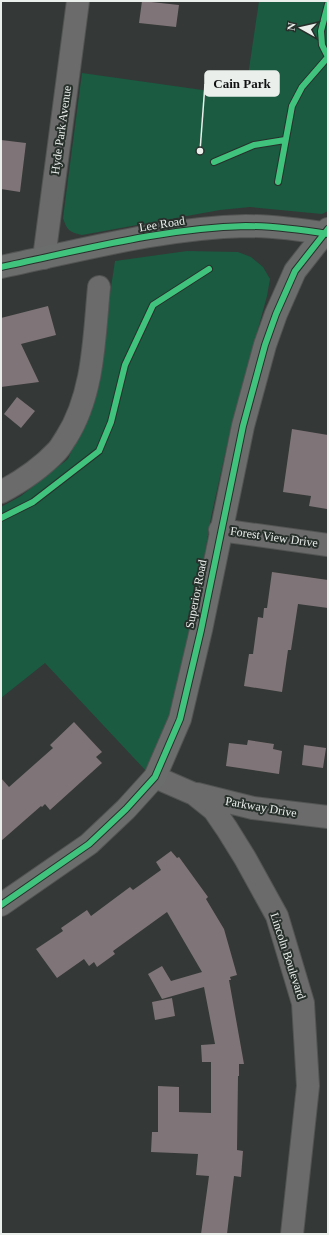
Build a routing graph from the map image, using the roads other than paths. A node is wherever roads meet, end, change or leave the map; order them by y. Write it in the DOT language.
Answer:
graph roads {
  1 [pos="78,1"];
  2 [pos="327,232"];
  3 [pos="44,258"];
  4 [pos="1,267"];
  5 [pos="99,287"];
  6 [pos="1,492"];
  7 [pos="220,530"];
  8 [pos="328,545"];
  9 [pos="155,777"];
  10 [pos="194,794"];
  11 [pos="328,817"];
  12 [pos="1,906"];
  13 [pos="292,1234"];
  1 -- 3 [label="street, Hyde Park Avenue"];
  2 -- 3 [label="street, Lee Road"];
  2 -- 7 [label="street, Superior Road"];
  3 -- 4 [label="street, Lee Road"];
  5 -- 6 [label="street"];
  7 -- 8 [label="street, Forest View Drive"];
  7 -- 9 [label="street, Superior Road"];
  9 -- 10 [label="street, Lincoln Boulevard"];
  9 -- 12 [label="street, Superior Road"];
  10 -- 11 [label="street, Parkway Drive"];
  10 -- 13 [label="street, Lincoln Boulevard"];
}
